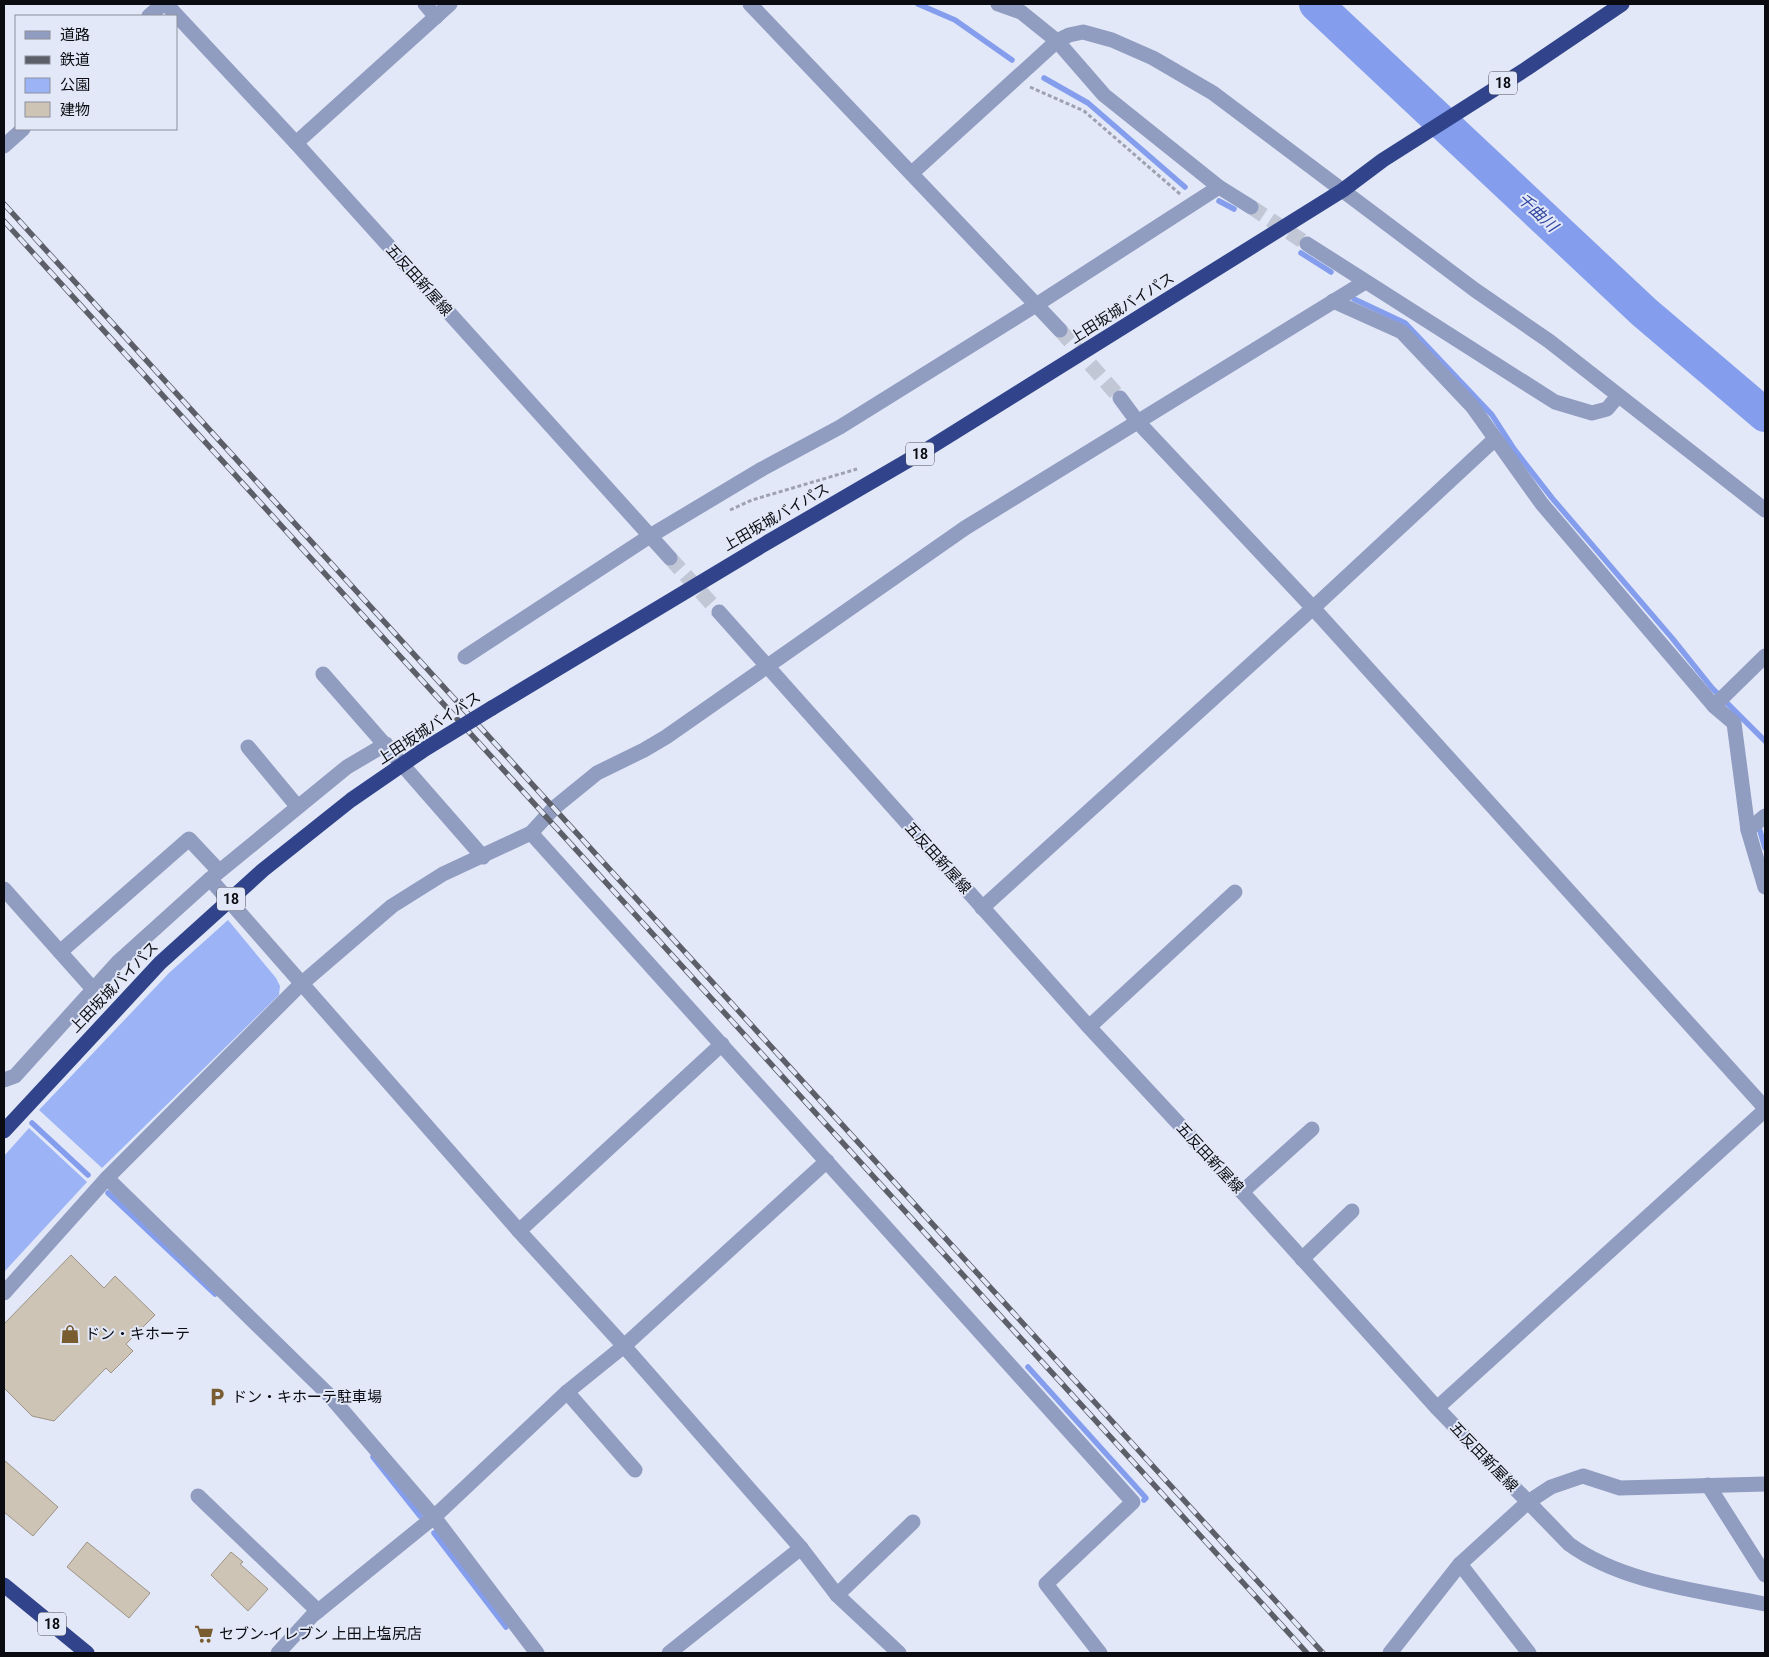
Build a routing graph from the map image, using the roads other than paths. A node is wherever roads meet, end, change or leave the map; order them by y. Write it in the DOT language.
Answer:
graph roads {
  1 [pos="164,4"];
  2 [pos="424,4"];
  3 [pos="450,4"];
  4 [pos="750,4"];
  5 [pos="998,4"];
  6 [pos="1622,4"];
  7 [pos="150,15"];
  8 [pos="174,15"];
  9 [pos="436,17"];
  10 [pos="178,19"];
  11 [pos="1057,41"];
  12 [pos="22,130"];
  13 [pos="296,143"];
  14 [pos="4,146"];
  15 [pos="912,173"];
  16 [pos="1219,187"];
  17 [pos="1343,190"];
  18 [pos="1251,206"];
  19 [pos="1307,244"];
  20 [pos="1364,282"];
  21 [pos="1333,301"];
  22 [pos="1036,305"];
  23 [pos="1060,330"];
  24 [pos="1618,396"];
  25 [pos="1120,398"];
  26 [pos="1137,421"];
  27 [pos="1495,438"];
  28 [pos="1765,510"];
  29 [pos="650,536"];
  30 [pos="670,558"];
  31 [pos="1313,608"];
  32 [pos="719,612"];
  33 [pos="1765,656"];
  34 [pos="465,657"];
  35 [pos="767,666"];
  36 [pos="323,674"];
  37 [pos="1720,701"];
  38 [pos="386,744"];
  39 [pos="248,747"];
  40 [pos="298,806"];
  41 [pos="1756,823"];
  42 [pos="531,833"];
  43 [pos="483,857"];
  44 [pos="215,875"];
  45 [pos="1765,887"];
  46 [pos="4,889"];
  47 [pos="1235,892"];
  48 [pos="982,908"];
  49 [pos="60,952"];
  50 [pos="300,985"];
  51 [pos="93,989"];
  52 [pos="1089,1027"];
  53 [pos="722,1044"];
  54 [pos="4,1080"];
  55 [pos="1765,1109"];
  56 [pos="1312,1129"];
  57 [pos="4,1131"];
  58 [pos="827,1162"];
  59 [pos="107,1178"];
  60 [pos="1242,1192"];
  61 [pos="1352,1211"];
  62 [pos="518,1231"];
  63 [pos="1302,1259"];
  64 [pos="4,1293"];
  65 [pos="624,1346"];
  66 [pos="567,1392"];
  67 [pos="1437,1408"];
  68 [pos="635,1470"];
  69 [pos="1765,1484"];
  70 [pos="1708,1485"];
  71 [pos="198,1496"];
  72 [pos="1528,1502"];
  73 [pos="434,1517"];
  74 [pos="913,1522"];
  75 [pos="801,1548"];
  76 [pos="1460,1564"];
  77 [pos="1765,1575"];
  78 [pos="4,1585"];
  79 [pos="837,1595"];
  80 [pos="1765,1604"];
  81 [pos="318,1611"];
  82 [pos="896,1652"];
  83 [pos="87,1653"];
  84 [pos="278,1653"];
  85 [pos="537,1653"];
  86 [pos="669,1653"];
  87 [pos="1100,1653"];
  88 [pos="1390,1653"];
  89 [pos="1529,1653"];
  1 -- 7 [label="street"];
  1 -- 8 [label="street, 五反田新屋線"];
  2 -- 9 [label="street"];
  3 -- 9 [label="street"];
  4 -- 15 [label="street"];
  5 -- 11 [label="street"];
  6 -- 17 [label="highway, 上田坂城バイパス / 18"];
  9 -- 13 [label="street"];
  10 -- 13 [label="street, 五反田新屋線"];
  11 -- 15 [label="street"];
  11 -- 16 [label="street"];
  11 -- 17 [label="street"];
  12 -- 14 [label="street"];
  13 -- 29 [label="street, 五反田新屋線"];
  15 -- 22 [label="street"];
  16 -- 18 [label="street"];
  16 -- 22 [label="street"];
  17 -- 24 [label="street"];
  17 -- 57 [label="highway, 上田坂城バイパス / 18, bridge"];
  19 -- 20 [label="street"];
  20 -- 21 [label="street"];
  20 -- 24 [label="street"];
  21 -- 26 [label="street"];
  21 -- 27 [label="street"];
  22 -- 23 [label="street"];
  22 -- 29 [label="street"];
  24 -- 28 [label="street"];
  25 -- 26 [label="street"];
  26 -- 31 [label="street"];
  26 -- 35 [label="street"];
  27 -- 31 [label="street"];
  27 -- 37 [label="street"];
  29 -- 30 [label="street, 五反田新屋線"];
  29 -- 34 [label="street"];
  31 -- 48 [label="street"];
  31 -- 55 [label="street"];
  32 -- 35 [label="street, 五反田新屋線"];
  33 -- 37 [label="street"];
  35 -- 42 [label="street"];
  35 -- 48 [label="street, 五反田新屋線"];
  36 -- 38 [label="street"];
  37 -- 41 [label="street"];
  38 -- 40 [label="street"];
  38 -- 43 [label="street"];
  39 -- 40 [label="street"];
  40 -- 44 [label="street"];
  41 -- 45 [label="street"];
  42 -- 43 [label="street"];
  42 -- 53 [label="street"];
  43 -- 50 [label="street"];
  44 -- 49 [label="street"];
  44 -- 50 [label="street"];
  44 -- 51 [label="street"];
  46 -- 49 [label="street"];
  47 -- 52 [label="street"];
  48 -- 52 [label="street, 五反田新屋線"];
  49 -- 51 [label="street"];
  50 -- 59 [label="street"];
  50 -- 62 [label="street"];
  51 -- 54 [label="street"];
  52 -- 60 [label="street, 五反田新屋線"];
  53 -- 58 [label="street"];
  53 -- 62 [label="street"];
  55 -- 67 [label="street"];
  56 -- 60 [label="street"];
  58 -- 65 [label="street"];
  58 -- 87 [label="street"];
  59 -- 64 [label="street"];
  59 -- 73 [label="street"];
  60 -- 63 [label="street, 五反田新屋線"];
  61 -- 63 [label="street"];
  62 -- 65 [label="street"];
  63 -- 67 [label="street, 五反田新屋線"];
  65 -- 66 [label="street"];
  65 -- 75 [label="street"];
  66 -- 68 [label="street"];
  66 -- 73 [label="street"];
  67 -- 72 [label="street, 五反田新屋線"];
  69 -- 70 [label="street"];
  70 -- 72 [label="street"];
  70 -- 77 [label="street"];
  71 -- 81 [label="street"];
  72 -- 76 [label="street"];
  72 -- 80 [label="street, 五反田新屋線"];
  73 -- 81 [label="street"];
  73 -- 85 [label="street"];
  74 -- 79 [label="street"];
  75 -- 79 [label="street"];
  75 -- 86 [label="street"];
  76 -- 88 [label="street"];
  76 -- 89 [label="street"];
  78 -- 83 [label="highway, 18"];
  79 -- 82 [label="street"];
  81 -- 84 [label="street"];
}
